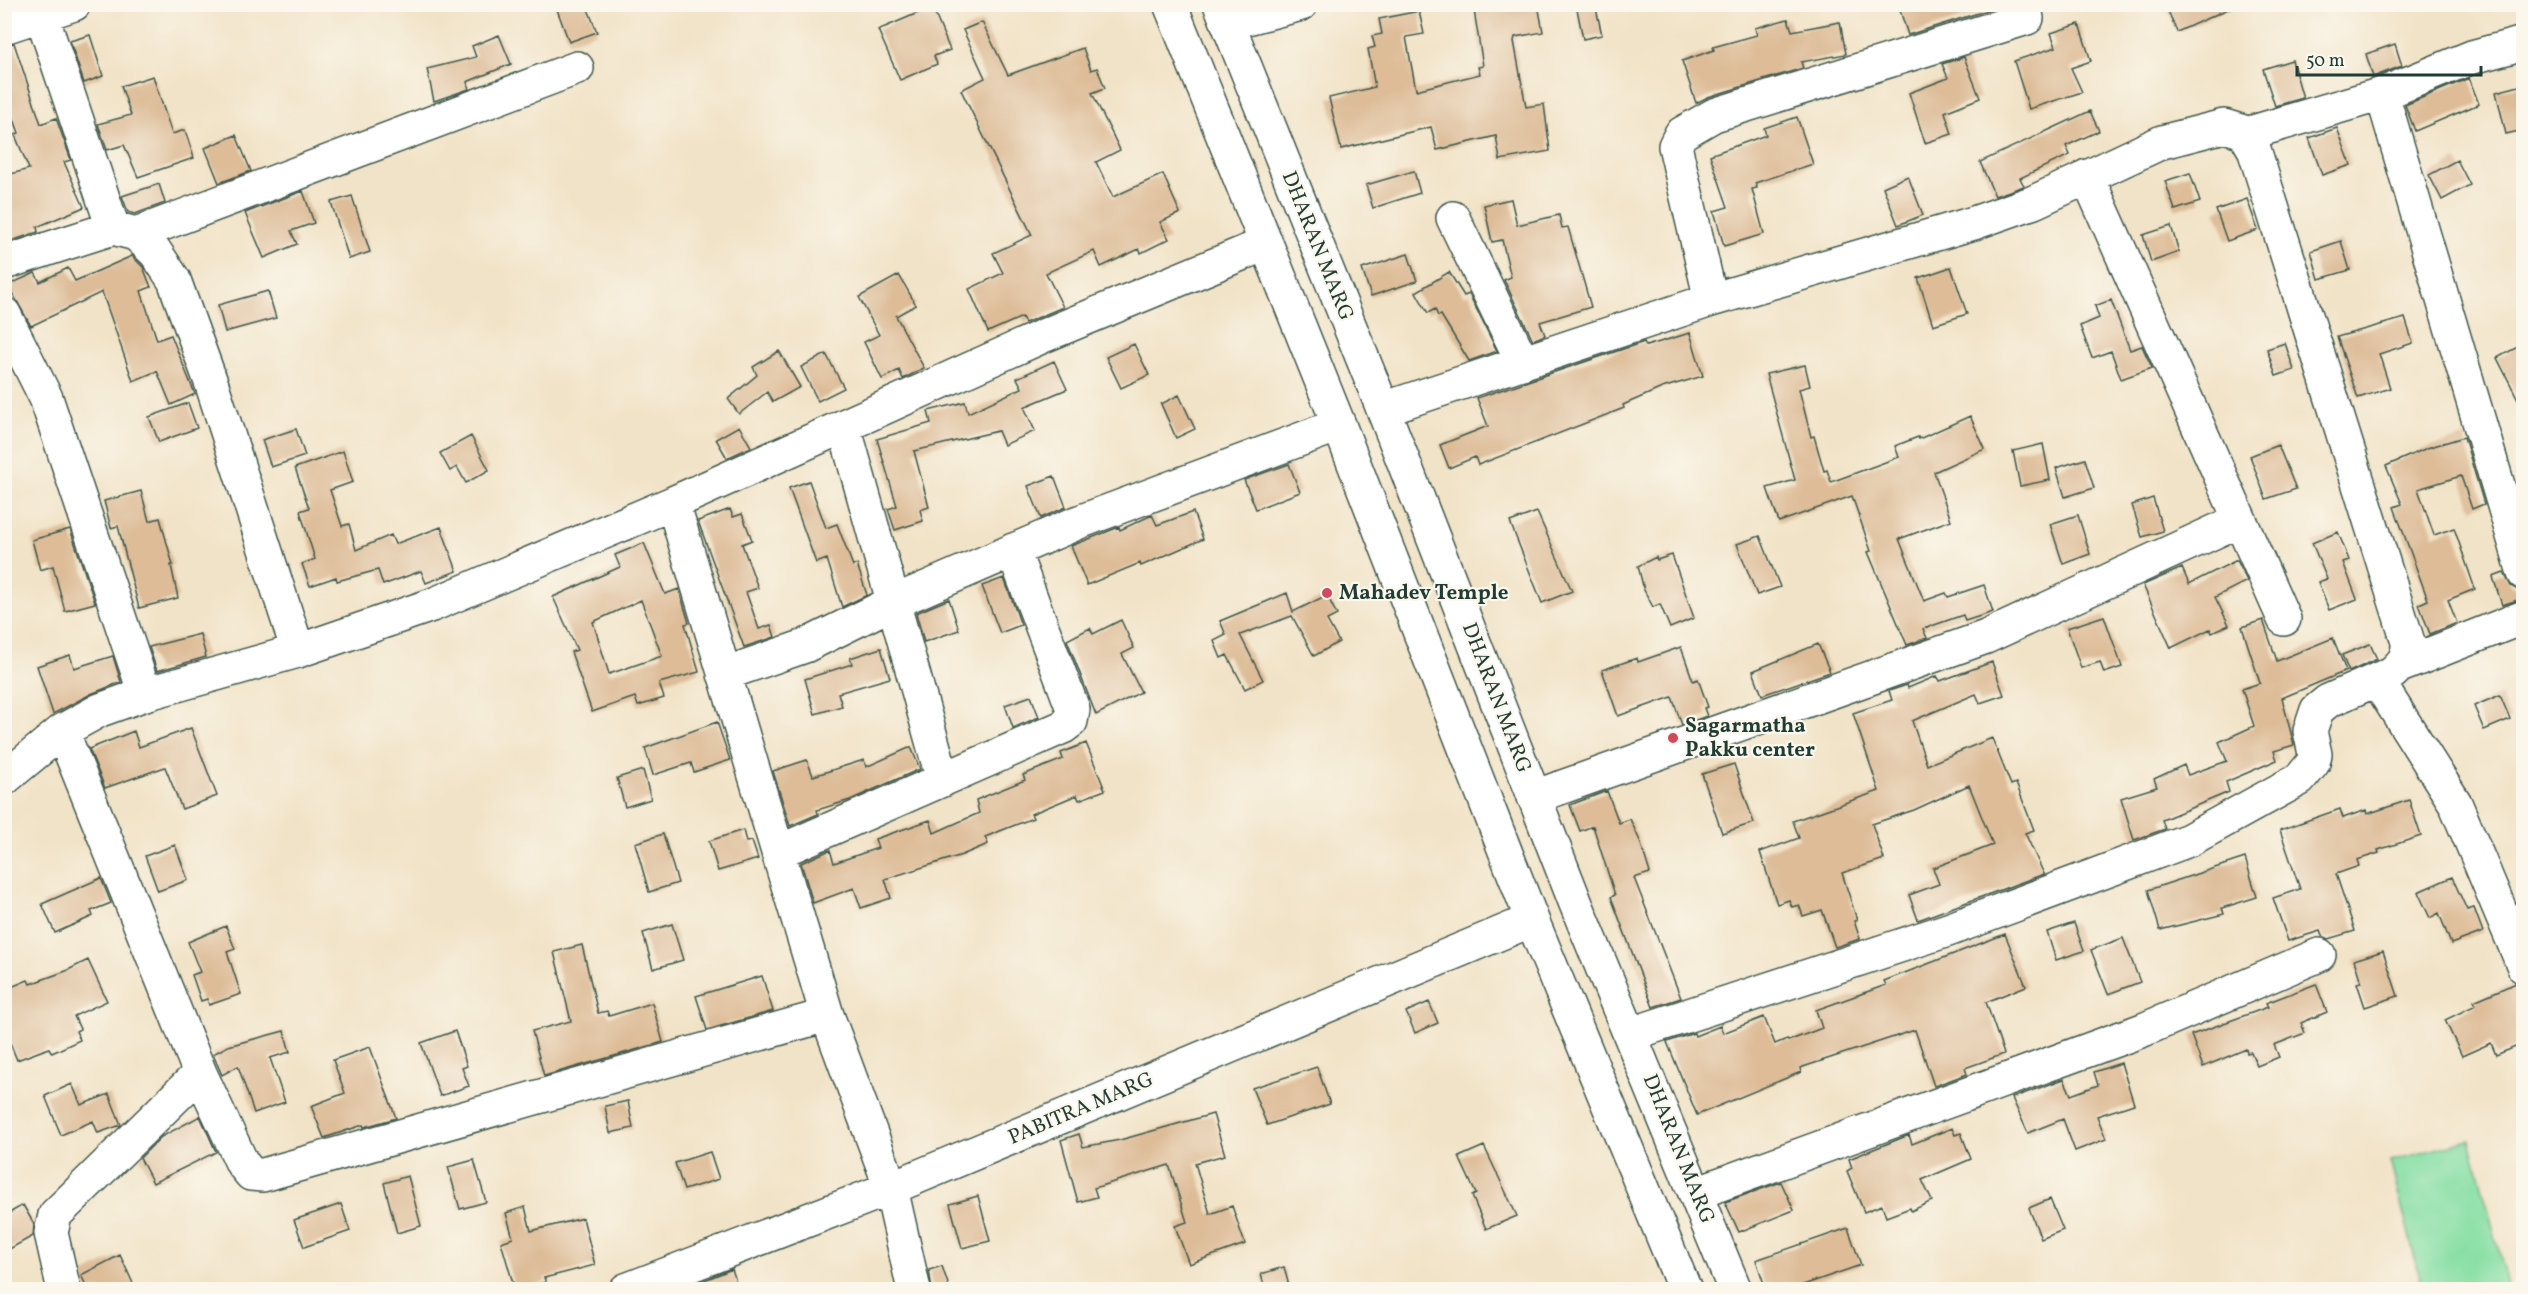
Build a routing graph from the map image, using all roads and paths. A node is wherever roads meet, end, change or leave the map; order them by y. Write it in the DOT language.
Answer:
graph roads {
  1 [pos="74,4"];
  2 [pos="1170,4"];
  3 [pos="1300,4"];
  4 [pos="40,10"];
  5 [pos="1224,14"];
  6 [pos="2027,18"];
  7 [pos="4,27"];
  8 [pos="2523,44"];
  9 [pos="577,68"];
  10 [pos="2382,94"];
  11 [pos="2246,134"];
  12 [pos="2086,176"];
  13 [pos="1453,218"];
  14 [pos="125,231"];
  15 [pos="1265,244"];
  16 [pos="4,263"];
  17 [pos="1711,300"];
  18 [pos="4,314"];
  19 [pos="1523,363"];
  20 [pos="1383,410"];
  21 [pos="1339,425"];
  22 [pos="844,426"];
  23 [pos="673,503"];
  24 [pos="2240,520"];
  25 [pos="1013,550"];
  26 [pos="2523,573"];
  27 [pos="894,602"];
  28 [pos="2523,616"];
  29 [pos="2284,619"];
  30 [pos="298,651"];
  31 [pos="2389,673"];
  32 [pos="724,674"];
  33 [pos="145,694"];
  34 [pos="62,731"];
  35 [pos="4,779"];
  36 [pos="943,780"];
  37 [pos="1534,797"];
  38 [pos="778,852"];
  39 [pos="1532,920"];
  40 [pos="2319,955"];
  41 [pos="2523,967"];
  42 [pos="827,1015"];
  43 [pos="1631,1034"];
  44 [pos="200,1073"];
  45 [pos="891,1188"];
  46 [pos="1696,1193"];
  47 [pos="64,1290"];
  48 [pos="626,1290"];
  49 [pos="914,1290"];
  50 [pos="1684,1290"];
  51 [pos="1735,1290"];
  1 -- 4 [label="street"];
  2 -- 15 [label="street"];
  3 -- 5 [label="street"];
  4 -- 7 [label="street"];
  4 -- 14 [label="street"];
  5 -- 20 [label="street, DHARAN MARG"];
  6 -- 17 [label="street"];
  8 -- 10 [label="street"];
  9 -- 14 [label="street"];
  10 -- 11 [label="street"];
  10 -- 26 [label="street"];
  11 -- 12 [label="street"];
  11 -- 31 [label="street"];
  12 -- 17 [label="street"];
  12 -- 24 [label="street"];
  13 -- 19 [label="street"];
  14 -- 16 [label="street"];
  14 -- 30 [label="street"];
  15 -- 21 [label="street"];
  15 -- 22 [label="street"];
  17 -- 19 [label="street"];
  18 -- 33 [label="street"];
  19 -- 20 [label="street"];
  20 -- 37 [label="street, DHARAN MARG"];
  21 -- 25 [label="street"];
  21 -- 39 [label="street"];
  22 -- 23 [label="street"];
  22 -- 27 [label="street"];
  23 -- 30 [label="street"];
  23 -- 32 [label="street"];
  24 -- 29 [label="street"];
  24 -- 37 [label="street"];
  25 -- 27 [label="street"];
  25 -- 36 [label="street"];
  27 -- 32 [label="street"];
  27 -- 36 [label="street"];
  28 -- 31 [label="street"];
  30 -- 33 [label="street"];
  31 -- 41 [label="street"];
  31 -- 43 [label="street"];
  32 -- 38 [label="street"];
  33 -- 34 [label="street"];
  34 -- 35 [label="street"];
  34 -- 44 [label="street"];
  36 -- 38 [label="street"];
  37 -- 43 [label="street, DHARAN MARG"];
  38 -- 42 [label="street"];
  39 -- 45 [label="street, PABITRA MARG"];
  39 -- 50 [label="street"];
  40 -- 46 [label="street"];
  42 -- 44 [label="street"];
  42 -- 45 [label="street"];
  43 -- 46 [label="street, DHARAN MARG"];
  44 -- 47 [label="street"];
  45 -- 48 [label="street, PABITRA MARG"];
  45 -- 49 [label="street"];
  46 -- 51 [label="street, DHARAN MARG"];
}
